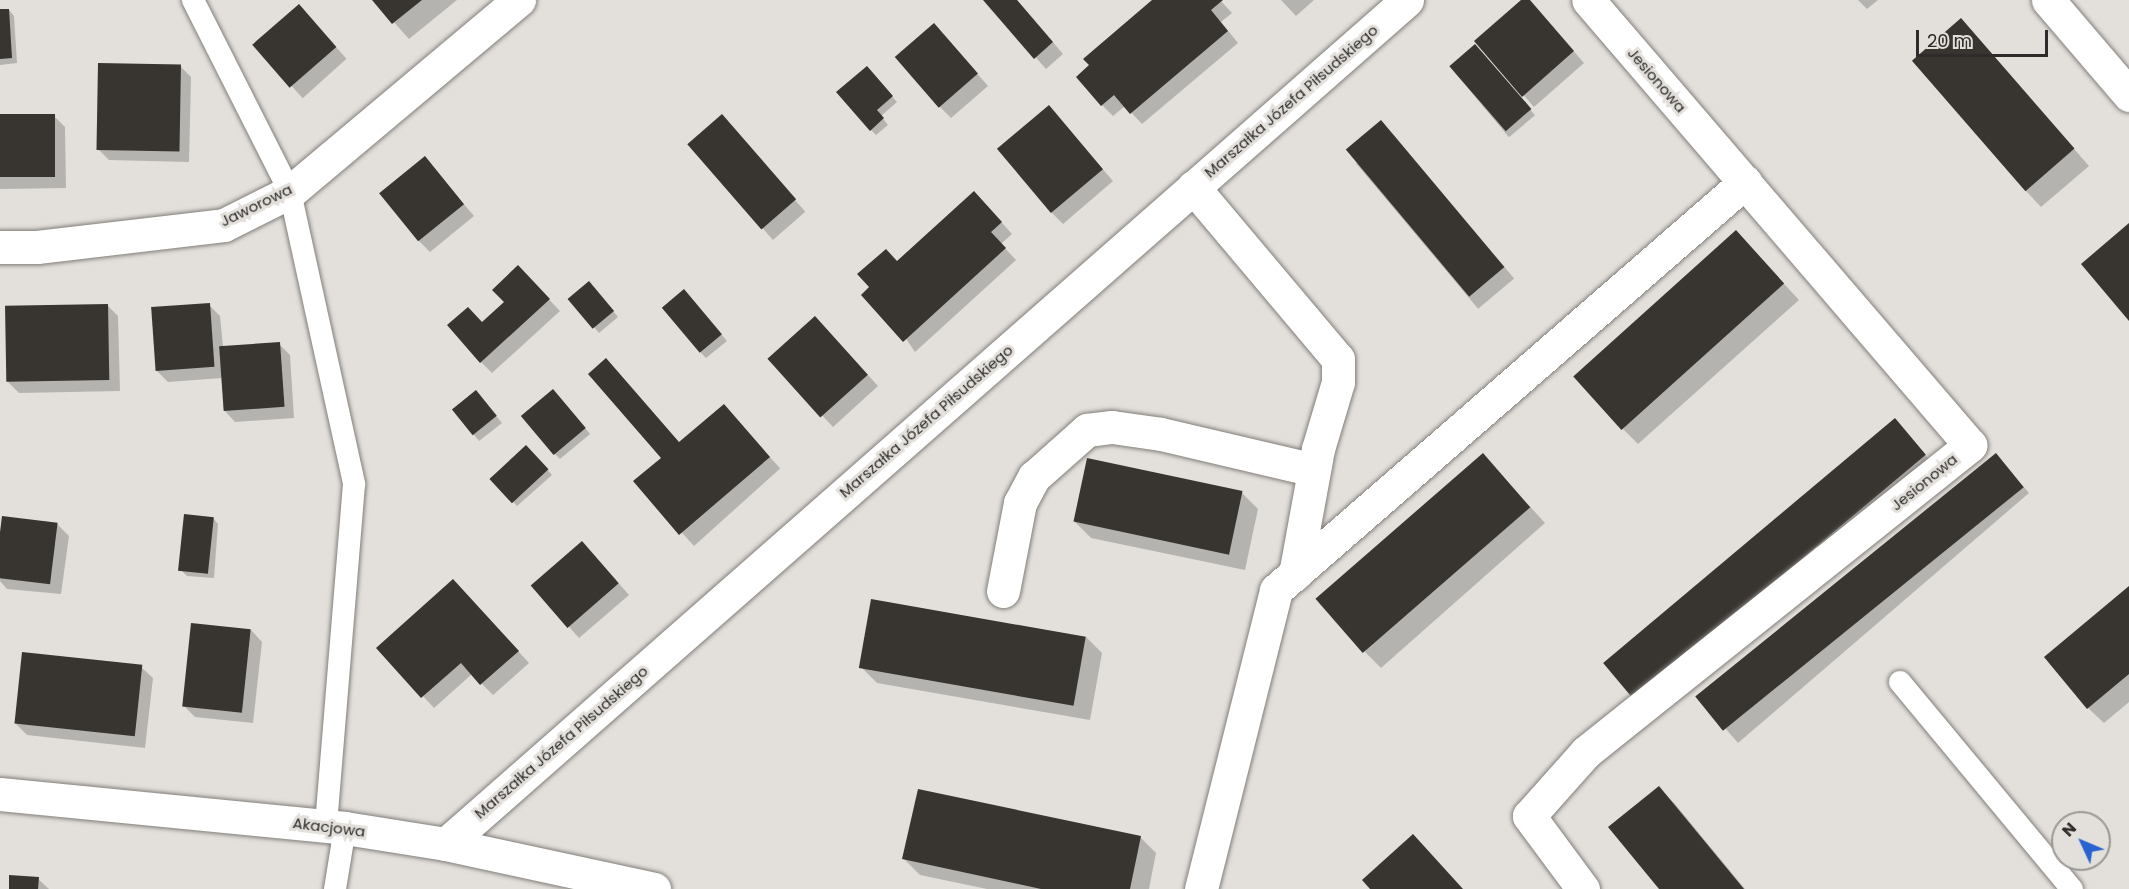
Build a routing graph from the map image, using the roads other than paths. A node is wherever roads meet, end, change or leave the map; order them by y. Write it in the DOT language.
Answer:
graph roads {
  1 [pos="193,0"];
  2 [pos="519,0"];
  3 [pos="1407,0"];
  4 [pos="1588,0"];
  5 [pos="2048,0"];
  6 [pos="2129,95"];
  7 [pos="1745,182"];
  8 [pos="1193,187"];
  9 [pos="290,192"];
  10 [pos="0,248"];
  11 [pos="1314,470"];
  12 [pos="1295,574"];
  13 [pos="1003,591"];
  14 [pos="1900,682"];
  15 [pos="0,794"];
  16 [pos="336,827"];
  17 [pos="446,844"];
  18 [pos="335,889"];
  19 [pos="654,889"];
  20 [pos="1201,889"];
  21 [pos="1583,889"];
  22 [pos="2072,889"];
  1 -- 9 [label="lane"];
  2 -- 9 [label="street, Jaworowa"];
  3 -- 8 [label="street, Marszałka Józefa Piłsudskiego"];
  4 -- 7 [label="street, Jesionowa"];
  5 -- 6 [label="street"];
  7 -- 12 [label="street"];
  7 -- 21 [label="street, Jesionowa"];
  8 -- 11 [label="street"];
  8 -- 17 [label="street, Marszałka Józefa Piłsudskiego"];
  9 -- 10 [label="street, Jaworowa"];
  9 -- 16 [label="lane"];
  11 -- 12 [label="street"];
  11 -- 13 [label="street"];
  12 -- 20 [label="street"];
  14 -- 22 [label="lane"];
  15 -- 16 [label="street, Akacjowa"];
  16 -- 17 [label="street, Akacjowa"];
  16 -- 18 [label="lane"];
  17 -- 19 [label="street, Akacjowa"];
}
